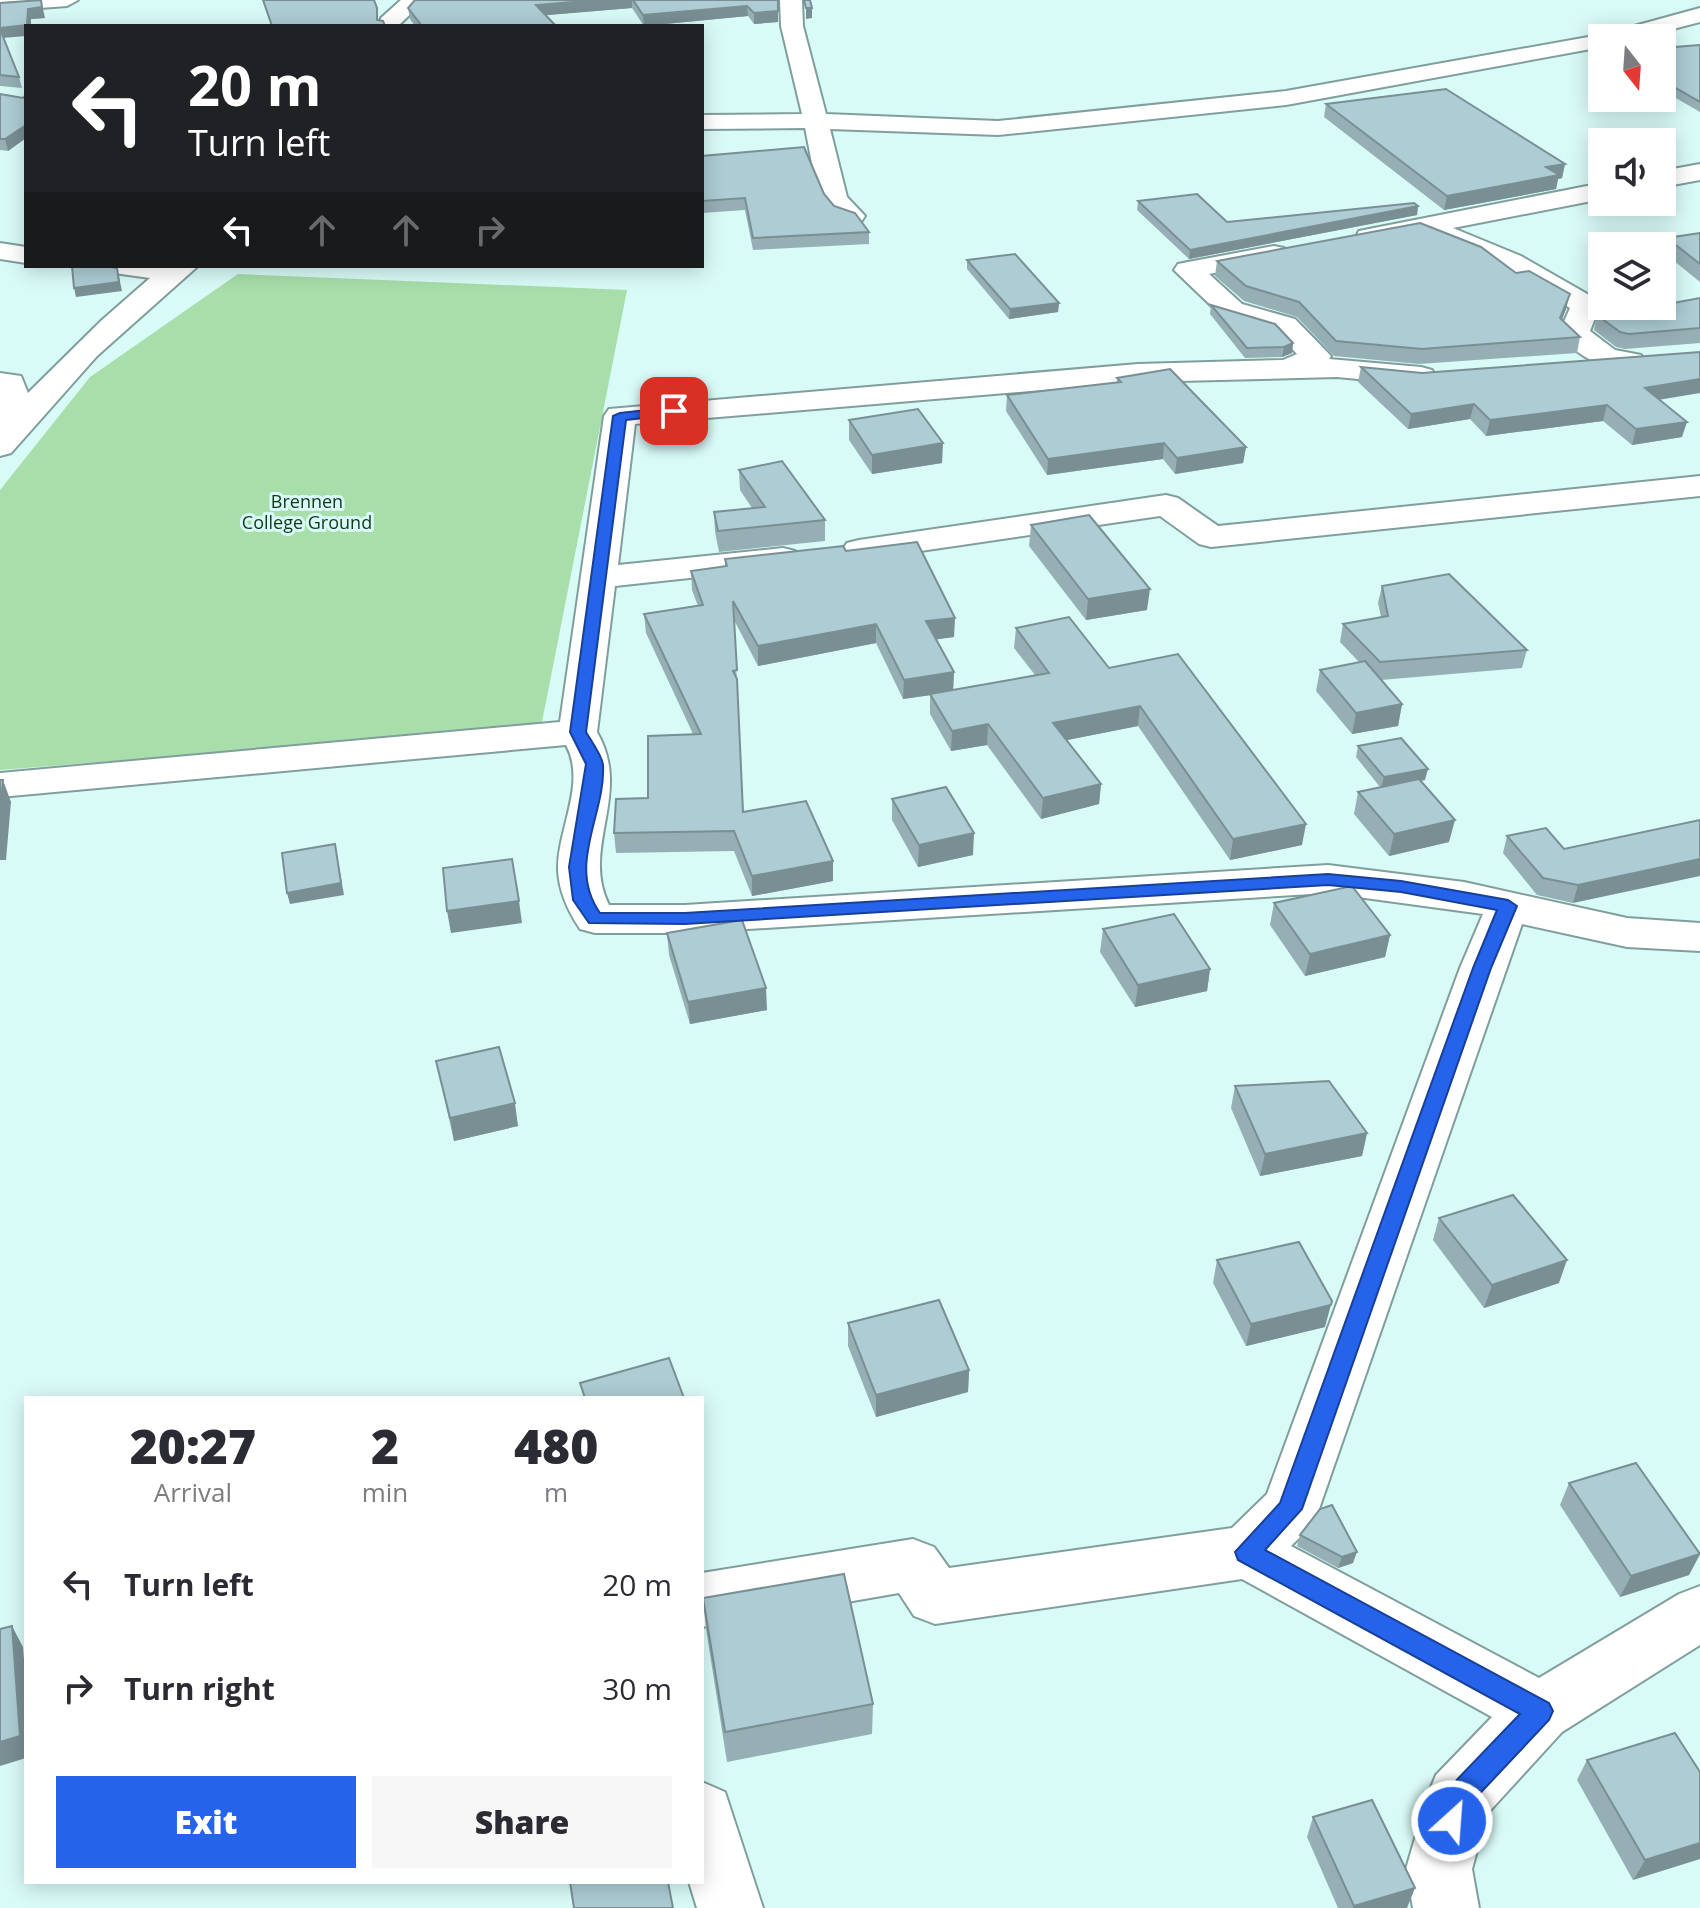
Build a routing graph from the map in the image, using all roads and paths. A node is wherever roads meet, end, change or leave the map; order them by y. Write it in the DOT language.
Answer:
graph roads {
  1 [pos="67,0"];
  2 [pos="414,0"];
  3 [pos="791,0"];
  4 [pos="0,5"];
  5 [pos="1700,15"];
  6 [pos="363,21"];
  7 [pos="393,24"];
  8 [pos="1666,24"];
  9 [pos="1588,43"];
  10 [pos="817,121"];
  11 [pos="704,122"];
  12 [pos="1700,172"];
  13 [pos="1676,176"];
  14 [pos="1588,194"];
  15 [pos="852,216"];
  16 [pos="1424,227"];
  17 [pos="1349,241"];
  18 [pos="1306,249"];
  19 [pos="0,251"];
  20 [pos="24,255"];
  21 [pos="148,268"];
  22 [pos="179,270"];
  23 [pos="1662,359"];
  24 [pos="1630,361"];
  25 [pos="1569,365"];
  26 [pos="1291,368"];
  27 [pos="1449,373"];
  28 [pos="0,382"];
  29 [pos="10,425"];
  30 [pos="0,446"];
  31 [pos="1700,486"];
  32 [pos="599,577"];
  33 [pos="578,732"];
  34 [pos="0,785"];
  35 [pos="1508,906"];
  36 [pos="1700,937"];
  37 [pos="1247,1552"];
  38 [pos="704,1600"];
  39 [pos="1700,1613"];
  40 [pos="1540,1711"];
  41 [pos="704,1821"];
  42 [pos="730,1908"];
  43 [pos="1446,1908"];
  1 -- 4 [label="street"];
  2 -- 7 [label="street"];
  3 -- 10 [label="street"];
  5 -- 8 [label="street"];
  6 -- 7 [label="street"];
  9 -- 10 [label="street"];
  10 -- 11 [label="street"];
  10 -- 15 [label="street"];
  12 -- 13 [label="street"];
  14 -- 16 [label="street"];
  16 -- 17 [label="street"];
  16 -- 24 [label="street"];
  18 -- 26 [label="street"];
  19 -- 20 [label="street"];
  21 -- 22 [label="street"];
  22 -- 29 [label="street"];
  23 -- 24 [label="street"];
  24 -- 25 [label="street"];
  26 -- 27 [label="street"];
  26 -- 32 [label="street"];
  28 -- 29 [label="street"];
  29 -- 30 [label="street"];
  31 -- 32 [label="street"];
  32 -- 33 [label="street"];
  33 -- 34 [label="street"];
  33 -- 35 [label="street"];
  35 -- 36 [label="street"];
  35 -- 37 [label="street"];
  37 -- 38 [label="street"];
  37 -- 40 [label="street"];
  39 -- 40 [label="street"];
  40 -- 43 [label="street"];
  41 -- 42 [label="street"];
}
